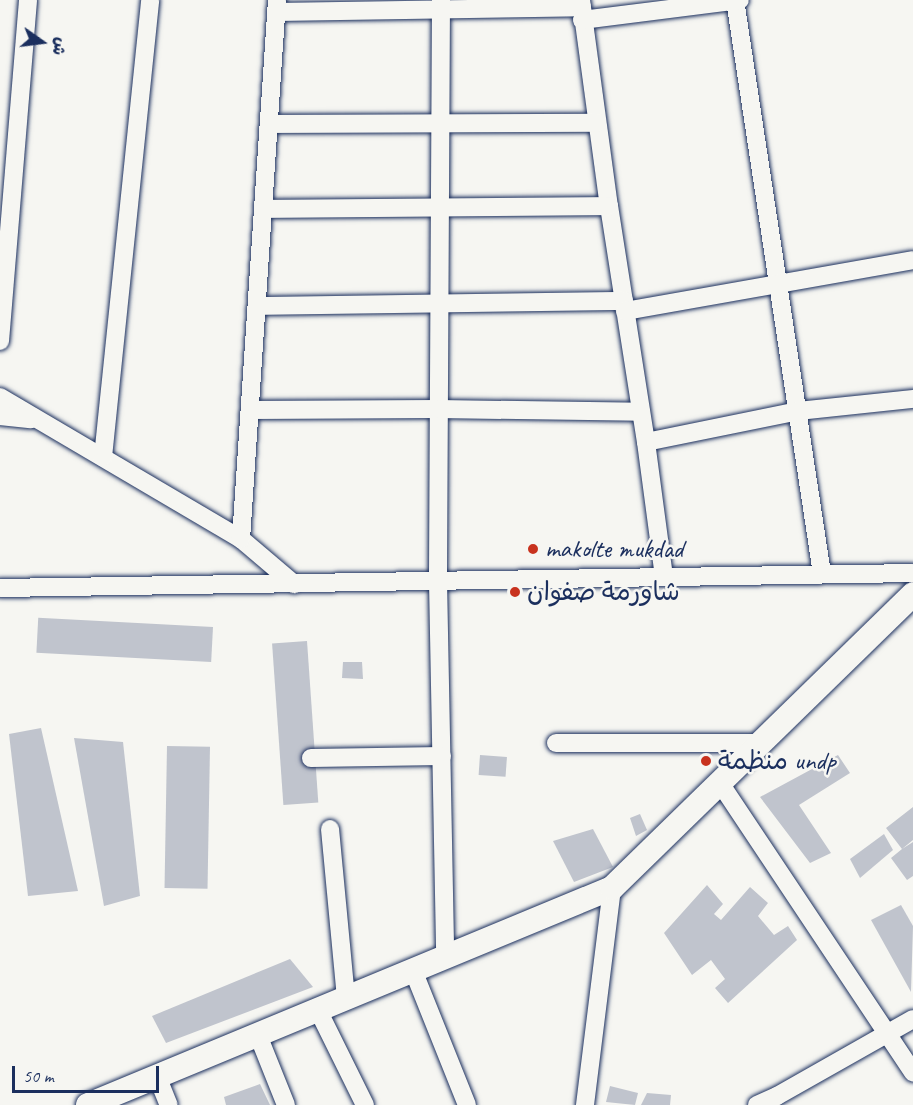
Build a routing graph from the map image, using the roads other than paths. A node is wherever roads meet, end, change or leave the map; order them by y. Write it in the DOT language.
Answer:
graph roads {
  1 [pos="28,0"];
  2 [pos="150,0"];
  3 [pos="737,0"];
  4 [pos="441,4"];
  5 [pos="276,6"];
  6 [pos="582,9"];
  7 [pos="597,123"];
  8 [pos="269,124"];
  9 [pos="440,125"];
  10 [pos="609,206"];
  11 [pos="440,208"];
  12 [pos="263,209"];
  13 [pos="913,260"];
  14 [pos="779,282"];
  15 [pos="439,304"];
  16 [pos="257,306"];
  17 [pos="624,306"];
  18 [pos="0,341"];
  19 [pos="0,397"];
  20 [pos="913,399"];
  21 [pos="438,409"];
  22 [pos="250,411"];
  23 [pos="798,411"];
  24 [pos="641,412"];
  25 [pos="0,416"];
  26 [pos="38,419"];
  27 [pos="646,442"];
  28 [pos="103,457"];
  29 [pos="241,539"];
  30 [pos="913,573"];
  31 [pos="822,574"];
  32 [pos="663,577"];
  33 [pos="438,581"];
  34 [pos="294,584"];
  35 [pos="0,588"];
  36 [pos="913,594"];
  37 [pos="556,743"];
  38 [pos="760,743"];
  39 [pos="442,756"];
  40 [pos="311,758"];
  41 [pos="720,783"];
  42 [pos="330,829"];
  43 [pos="612,888"];
  44 [pos="445,957"];
  45 [pos="413,970"];
  46 [pos="346,998"];
  47 [pos="318,1010"];
  48 [pos="913,1019"];
  49 [pos="258,1035"];
  50 [pos="887,1035"];
  51 [pos="913,1072"];
  52 [pos="157,1076"];
  53 [pos="781,1101"];
  54 [pos="88,1105"];
  55 [pos="169,1105"];
  56 [pos="286,1105"];
  57 [pos="365,1105"];
  58 [pos="467,1105"];
  59 [pos="585,1105"];
  60 [pos="757,1105"];
  1 -- 18 [label="street"];
  2 -- 28 [label="street"];
  3 -- 6 [label="street"];
  3 -- 14 [label="street"];
  4 -- 5 [label="street"];
  4 -- 6 [label="street"];
  4 -- 9 [label="street"];
  5 -- 8 [label="street"];
  6 -- 7 [label="street"];
  7 -- 9 [label="street"];
  7 -- 10 [label="street"];
  8 -- 9 [label="street"];
  8 -- 12 [label="street"];
  9 -- 11 [label="street"];
  10 -- 11 [label="street"];
  10 -- 17 [label="street"];
  11 -- 12 [label="street"];
  11 -- 15 [label="street"];
  12 -- 16 [label="street"];
  13 -- 14 [label="street"];
  14 -- 17 [label="street"];
  14 -- 23 [label="street"];
  15 -- 16 [label="street"];
  15 -- 17 [label="street"];
  15 -- 21 [label="street"];
  16 -- 22 [label="street"];
  17 -- 24 [label="street"];
  19 -- 26 [label="street"];
  20 -- 23 [label="street"];
  21 -- 22 [label="street"];
  21 -- 24 [label="street"];
  21 -- 33 [label="street"];
  22 -- 29 [label="street"];
  23 -- 27 [label="street"];
  23 -- 31 [label="street"];
  24 -- 27 [label="street"];
  25 -- 26 [label="street"];
  26 -- 28 [label="street"];
  27 -- 32 [label="street"];
  28 -- 29 [label="street"];
  29 -- 34 [label="street"];
  30 -- 31 [label="street"];
  31 -- 32 [label="street"];
  32 -- 33 [label="street"];
  33 -- 34 [label="street"];
  33 -- 39 [label="street"];
  34 -- 35 [label="street"];
  36 -- 38 [label="main road"];
  37 -- 38 [label="street"];
  38 -- 41 [label="main road"];
  39 -- 40 [label="street"];
  39 -- 44 [label="street"];
  41 -- 43 [label="main road"];
  41 -- 50 [label="street"];
  42 -- 46 [label="street"];
  43 -- 44 [label="main road"];
  43 -- 59 [label="street"];
  44 -- 45 [label="main road"];
  45 -- 46 [label="main road"];
  45 -- 58 [label="street"];
  46 -- 47 [label="main road"];
  47 -- 49 [label="main road"];
  47 -- 57 [label="street"];
  48 -- 50 [label="street"];
  49 -- 52 [label="main road"];
  49 -- 56 [label="street"];
  50 -- 51 [label="street"];
  50 -- 53 [label="street"];
  52 -- 54 [label="main road"];
  52 -- 55 [label="street"];
  53 -- 60 [label="street"];
}
